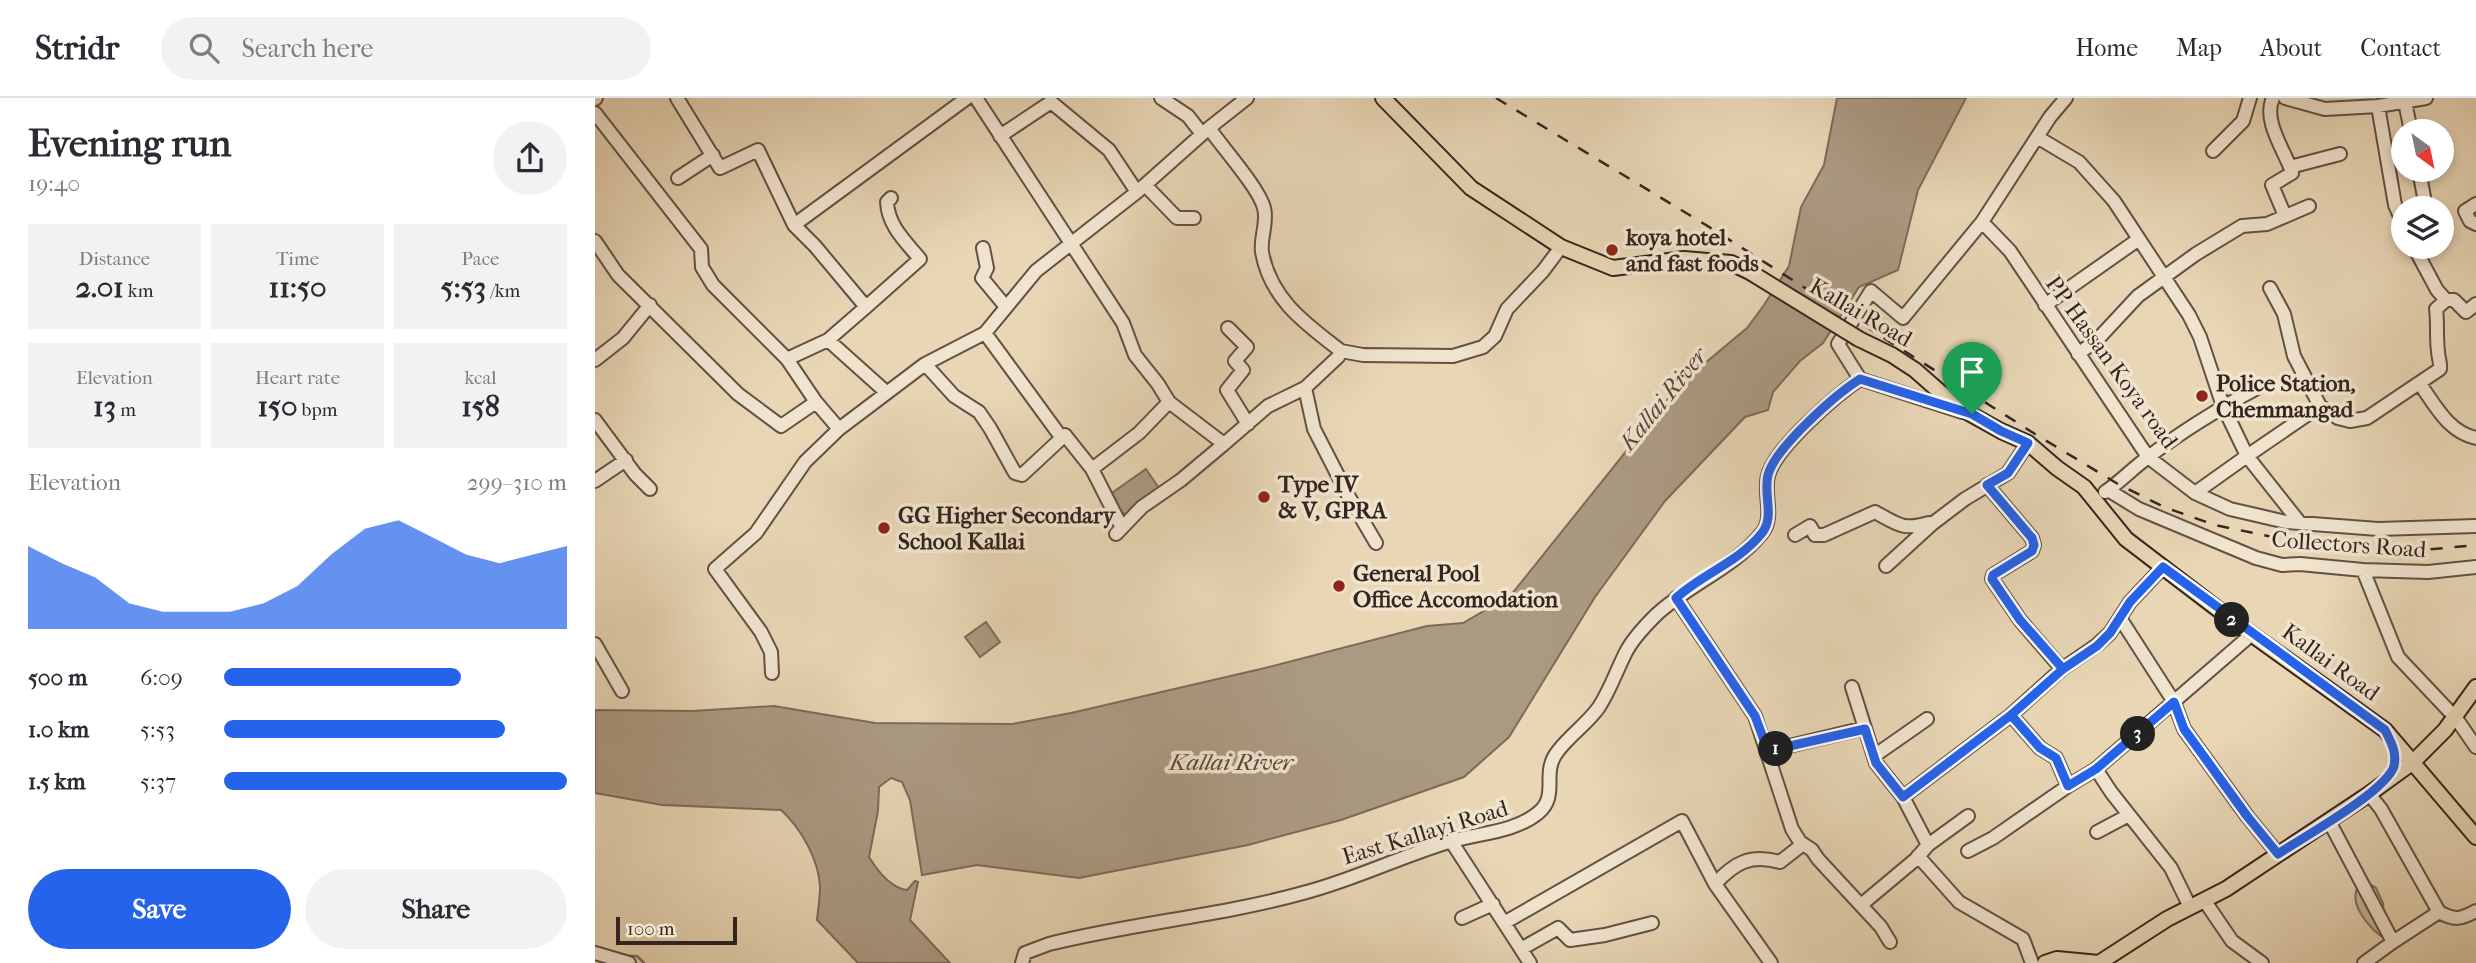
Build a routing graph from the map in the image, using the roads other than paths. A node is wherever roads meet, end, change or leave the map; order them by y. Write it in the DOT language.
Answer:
graph roads {
  1 [pos="677,98"];
  2 [pos="967,98"];
  3 [pos="976,98"];
  4 [pos="1161,98"];
  5 [pos="1247,98"];
  6 [pos="1383,98"];
  7 [pos="2066,98"];
  8 [pos="2250,98"];
  9 [pos="2273,98"];
  10 [pos="2285,98"];
  11 [pos="2426,98"];
  12 [pos="2405,102"];
  13 [pos="2378,106"];
  14 [pos="595,113"];
  15 [pos="2409,119"];
  16 [pos="1205,131"];
  17 [pos="1000,136"];
  18 [pos="2037,137"];
  19 [pos="2213,151"];
  20 [pos="2340,154"];
  21 [pos="713,155"];
  22 [pos="2290,167"];
  23 [pos="678,178"];
  24 [pos="1141,189"];
  25 [pos="2393,196"];
  26 [pos="891,198"];
  27 [pos="2476,205"];
  28 [pos="2309,206"];
  29 [pos="2285,216"];
  30 [pos="1194,218"];
  31 [pos="1982,222"];
  32 [pos="2476,224"];
  33 [pos="794,225"];
  34 [pos="2139,239"];
  35 [pos="595,241"];
  36 [pos="1070,245"];
  37 [pos="1560,247"];
  38 [pos="983,248"];
  39 [pos="2420,259"];
  40 [pos="608,261"];
  41 [pos="595,269"];
  42 [pos="2164,277"];
  43 [pos="2270,288"];
  44 [pos="2446,300"];
  45 [pos="2476,304"];
  46 [pos="650,305"];
  47 [pos="2045,305"];
  48 [pos="866,307"];
  49 [pos="1006,307"];
  50 [pos="1228,328"];
  51 [pos="985,333"];
  52 [pos="828,340"];
  53 [pos="1341,351"];
  54 [pos="2078,354"];
  55 [pos="787,359"];
  56 [pos="595,360"];
  57 [pos="925,364"];
  58 [pos="1860,379"];
  59 [pos="2420,384"];
  60 [pos="2259,387"];
  61 [pos="1305,388"];
  62 [pos="886,392"];
  63 [pos="816,402"];
  64 [pos="1169,402"];
  65 [pos="2223,406"];
  66 [pos="2320,406"];
  67 [pos="1972,414"];
  68 [pos="595,420"];
  69 [pos="1248,424"];
  70 [pos="839,429"];
  71 [pos="1061,437"];
  72 [pos="2476,438"];
  73 [pos="2028,443"];
  74 [pos="1224,444"];
  75 [pos="2248,456"];
  76 [pos="2148,457"];
  77 [pos="626,460"];
  78 [pos="1092,469"];
  79 [pos="595,481"];
  80 [pos="1987,485"];
  81 [pos="650,489"];
  82 [pos="2108,490"];
  83 [pos="2195,493"];
  84 [pos="2093,500"];
  85 [pos="1936,521"];
  86 [pos="2301,523"];
  87 [pos="2476,526"];
  88 [pos="1795,535"];
  89 [pos="1376,543"];
  90 [pos="1886,566"];
  91 [pos="2163,567"];
  92 [pos="2476,567"];
  93 [pos="2363,570"];
  94 [pos="1676,598"];
  95 [pos="2119,618"];
  96 [pos="2252,634"];
  97 [pos="595,644"];
  98 [pos="2063,669"];
  99 [pos="772,673"];
  100 [pos="2476,679"];
  101 [pos="1852,687"];
  102 [pos="2476,687"];
  103 [pos="622,691"];
  104 [pos="2476,696"];
  105 [pos="2174,702"];
  106 [pos="2011,715"];
  107 [pos="2454,716"];
  108 [pos="1927,719"];
  109 [pos="1865,729"];
  110 [pos="2385,730"];
  111 [pos="2442,733"];
  112 [pos="2476,747"];
  113 [pos="1768,751"];
  114 [pos="1874,756"];
  115 [pos="2413,762"];
  116 [pos="2096,769"];
  117 [pos="2431,783"];
  118 [pos="2068,786"];
  119 [pos="2375,790"];
  120 [pos="1903,797"];
  121 [pos="2129,815"];
  122 [pos="1968,816"];
  123 [pos="2329,821"];
  124 [pos="2097,832"];
  125 [pos="2476,837"];
  126 [pos="1451,841"];
  127 [pos="1803,844"];
  128 [pos="1928,845"];
  129 [pos="1968,851"];
  130 [pos="2278,854"];
  131 [pos="1919,856"];
  132 [pos="1715,884"];
  133 [pos="2204,900"];
  134 [pos="1493,904"];
  135 [pos="1861,905"];
  136 [pos="2190,907"];
  137 [pos="2476,911"];
  138 [pos="2439,912"];
  139 [pos="1462,918"];
  140 [pos="1504,923"];
  141 [pos="1652,923"];
  142 [pos="1889,942"];
  143 [pos="2393,942"];
  144 [pos="595,953"];
  145 [pos="1525,958"];
  146 [pos="629,963"];
  147 [pos="1022,963"];
  148 [pos="1771,963"];
  149 [pos="2032,963"];
  150 [pos="2045,963"];
  151 [pos="2100,963"];
  152 [pos="2262,963"];
  153 [pos="2364,963"];
  1 -- 21 [label="street"];
  2 -- 33 [label="street"];
  3 -- 17 [label="street"];
  4 -- 16 [label="street"];
  5 -- 16 [label="street"];
  6 -- 37 [label="main road, Kallai Road"];
  7 -- 18 [label="street"];
  8 -- 19 [label="street"];
  9 -- 22 [label="street"];
  10 -- 13 [label="street"];
  11 -- 12 [label="street"];
  12 -- 13 [label="street"];
  12 -- 15 [label="street"];
  13 -- 25 [label="street"];
  14 -- 55 [label="street"];
  16 -- 24 [label="street"];
  16 -- 53 [label="street"];
  17 -- 24 [label="street"];
  17 -- 36 [label="street"];
  18 -- 31 [label="street"];
  18 -- 34 [label="street"];
  20 -- 22 [label="street"];
  21 -- 23 [label="street"];
  21 -- 33 [label="street"];
  22 -- 29 [label="street"];
  24 -- 30 [label="street"];
  24 -- 36 [label="street"];
  26 -- 48 [label="street"];
  27 -- 32 [label="street"];
  28 -- 29 [label="street"];
  29 -- 42 [label="street"];
  31 -- 47 [label="street, PP Hassan Koya road"];
  31 -- 58 [label="street"];
  33 -- 48 [label="street"];
  34 -- 42 [label="street"];
  34 -- 47 [label="street"];
  35 -- 40 [label="street"];
  36 -- 49 [label="street"];
  36 -- 64 [label="street"];
  37 -- 53 [label="street"];
  37 -- 67 [label="main road, Kallai Road, bridge"];
  38 -- 49 [label="street"];
  39 -- 44 [label="street"];
  40 -- 41 [label="street"];
  40 -- 46 [label="street"];
  42 -- 54 [label="street"];
  42 -- 65 [label="street"];
  43 -- 66 [label="street"];
  44 -- 45 [label="street"];
  44 -- 59 [label="street"];
  46 -- 56 [label="street"];
  46 -- 63 [label="street"];
  47 -- 54 [label="street, PP Hassan Koya road"];
  48 -- 52 [label="street"];
  49 -- 51 [label="street"];
  50 -- 69 [label="street"];
  51 -- 57 [label="street"];
  51 -- 71 [label="street"];
  52 -- 55 [label="street"];
  52 -- 62 [label="street"];
  53 -- 61 [label="street"];
  54 -- 76 [label="street, PP Hassan Koya road"];
  55 -- 63 [label="street"];
  57 -- 62 [label="street"];
  57 -- 71 [label="street"];
  58 -- 67 [label="street"];
  58 -- 94 [label="street, East Kallayi Road"];
  59 -- 66 [label="street"];
  59 -- 72 [label="street"];
  60 -- 65 [label="street"];
  61 -- 69 [label="street"];
  61 -- 89 [label="street"];
  62 -- 70 [label="street"];
  63 -- 70 [label="street"];
  64 -- 74 [label="street"];
  64 -- 78 [label="street"];
  65 -- 75 [label="street"];
  65 -- 76 [label="street"];
  66 -- 75 [label="street"];
  67 -- 73 [label="main road, Kallai Road"];
  68 -- 77 [label="street"];
  69 -- 74 [label="street"];
  70 -- 99 [label="street"];
  71 -- 78 [label="street"];
  73 -- 80 [label="street"];
  73 -- 84 [label="main road, Kallai Road"];
  74 -- 78 [label="street"];
  75 -- 83 [label="street"];
  75 -- 86 [label="street"];
  76 -- 82 [label="street"];
  76 -- 83 [label="street, PP Hassan Koya road"];
  77 -- 79 [label="street"];
  77 -- 81 [label="street"];
  80 -- 85 [label="street"];
  80 -- 98 [label="street"];
  82 -- 84 [label="street"];
  82 -- 93 [label="street, Collectors Road"];
  83 -- 86 [label="street, PP Hassan Koya road"];
  84 -- 91 [label="main road, Kallai Road"];
  85 -- 88 [label="street"];
  85 -- 90 [label="street"];
  86 -- 87 [label="street, PP Hassan Koya road"];
  91 -- 95 [label="street"];
  91 -- 96 [label="main road, Kallai Road"];
  92 -- 93 [label="street, Collectors Road"];
  93 -- 107 [label="street"];
  94 -- 113 [label="street"];
  94 -- 126 [label="street, East Kallayi Road"];
  95 -- 98 [label="street"];
  95 -- 105 [label="street"];
  96 -- 105 [label="street"];
  96 -- 110 [label="main road, Kallai Road"];
  97 -- 103 [label="street"];
  98 -- 106 [label="street"];
  100 -- 107 [label="street"];
  101 -- 109 [label="street"];
  102 -- 111 [label="main road"];
  104 -- 107 [label="street"];
  105 -- 116 [label="street"];
  105 -- 130 [label="street"];
  106 -- 118 [label="street"];
  106 -- 120 [label="street"];
  107 -- 111 [label="street"];
  107 -- 112 [label="street"];
  108 -- 114 [label="street"];
  109 -- 113 [label="street"];
  109 -- 114 [label="street"];
  110 -- 111 [label="main road"];
  110 -- 115 [label="main road, Kallai Road"];
  110 -- 119 [label="main road"];
  111 -- 115 [label="main road"];
  113 -- 127 [label="street"];
  114 -- 120 [label="street"];
  115 -- 117 [label="main road, Kallai Road"];
  115 -- 119 [label="main road"];
  116 -- 118 [label="street"];
  116 -- 121 [label="street"];
  117 -- 119 [label="main road"];
  117 -- 125 [label="main road, Kallai Road"];
  118 -- 129 [label="street"];
  119 -- 123 [label="main road"];
  119 -- 138 [label="street"];
  120 -- 128 [label="street"];
  121 -- 124 [label="street"];
  121 -- 136 [label="street"];
  122 -- 128 [label="street"];
  123 -- 130 [label="main road"];
  123 -- 143 [label="street"];
  126 -- 134 [label="street"];
  126 -- 147 [label="street, East Kallayi Road"];
  127 -- 132 [label="street"];
  127 -- 135 [label="street"];
  128 -- 131 [label="street"];
  130 -- 133 [label="main road"];
  131 -- 135 [label="street"];
  131 -- 149 [label="street"];
  132 -- 140 [label="street"];
  132 -- 148 [label="street"];
  133 -- 136 [label="main road"];
  133 -- 152 [label="street"];
  134 -- 139 [label="street"];
  134 -- 140 [label="street"];
  135 -- 142 [label="street"];
  136 -- 151 [label="main road"];
  137 -- 138 [label="street"];
  138 -- 143 [label="street"];
  140 -- 145 [label="street"];
  141 -- 145 [label="street"];
  143 -- 153 [label="street"];
  144 -- 146 [label="street"];
  150 -- 151 [label="main road"];
}
